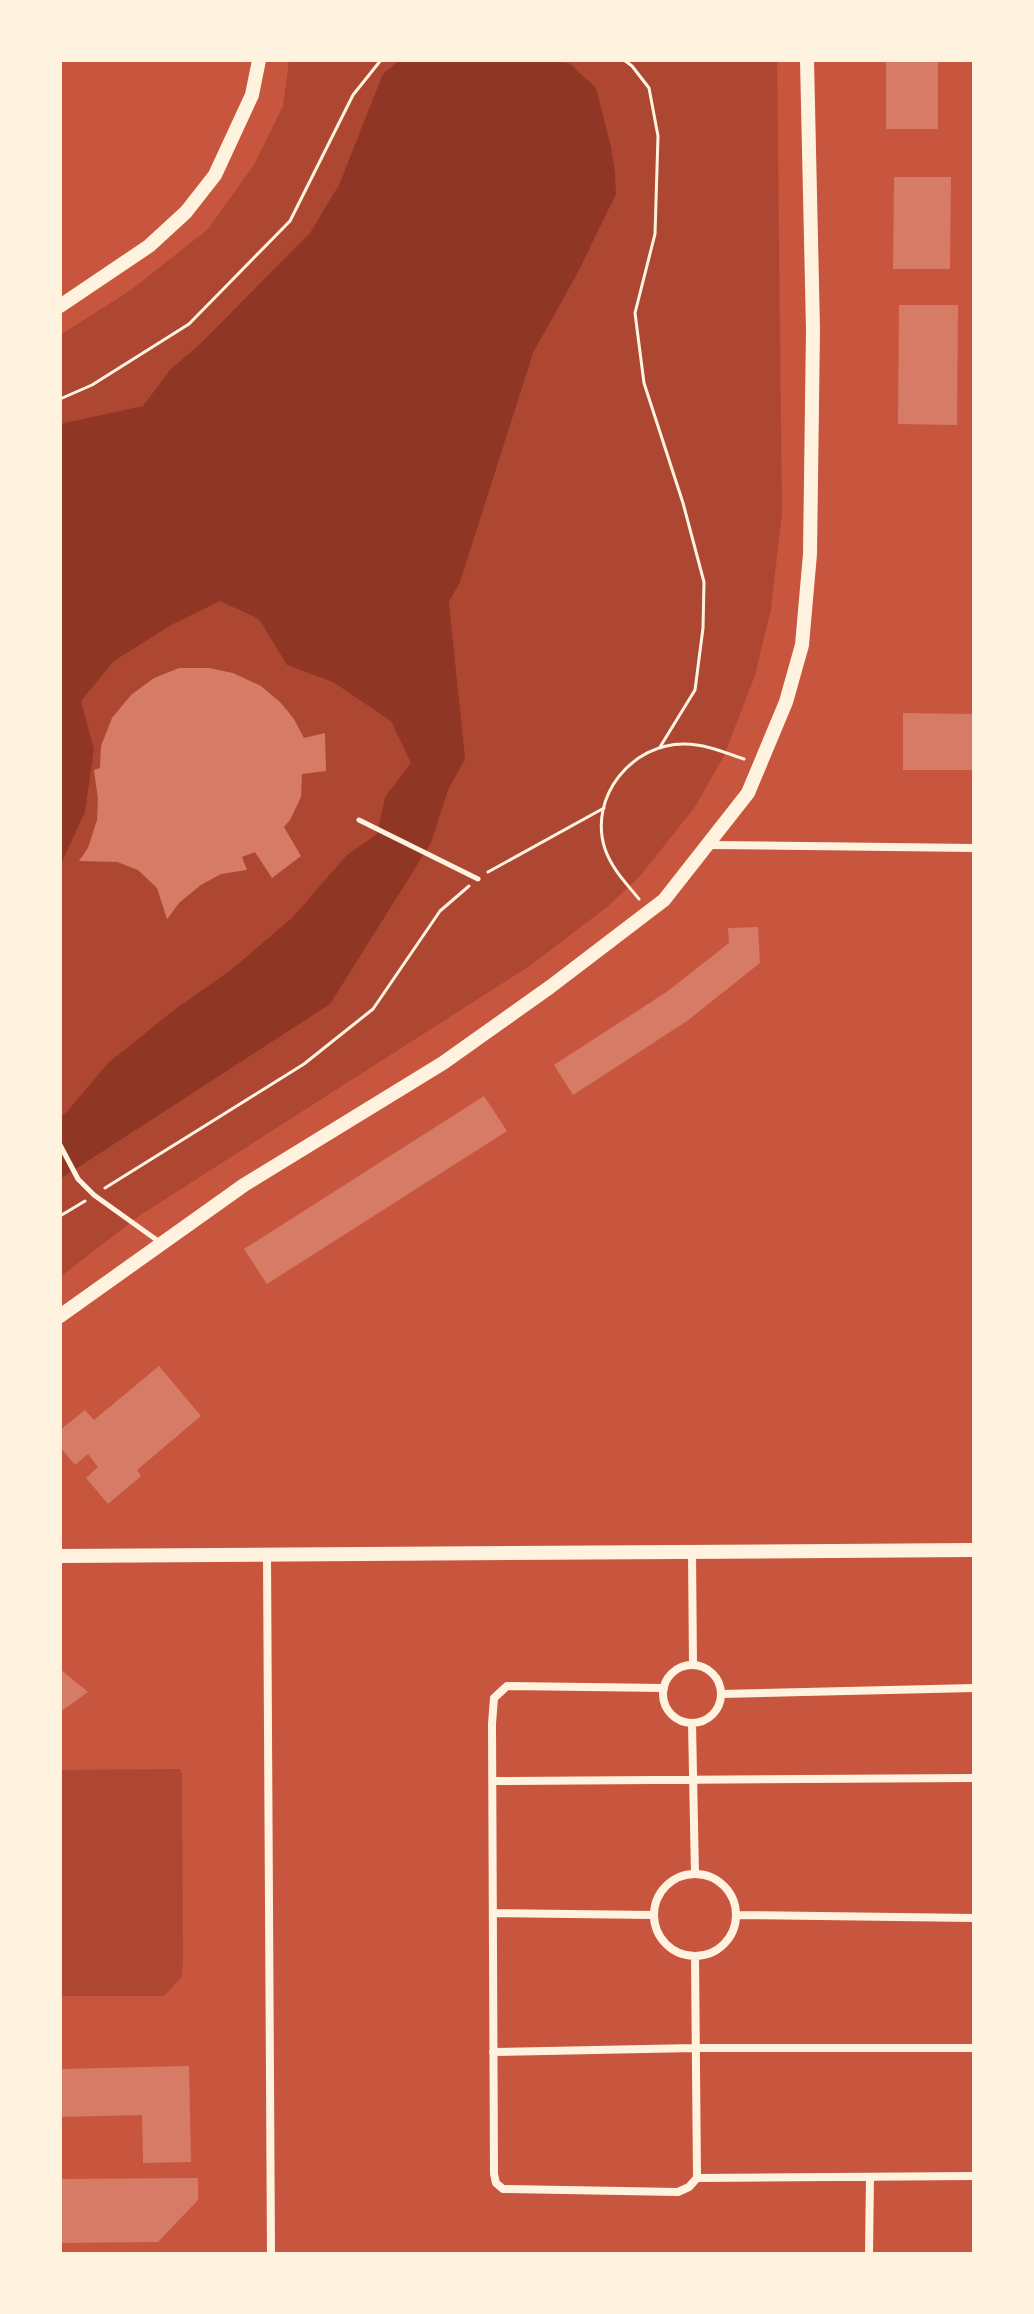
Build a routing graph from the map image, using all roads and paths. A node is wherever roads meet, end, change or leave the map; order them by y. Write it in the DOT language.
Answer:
graph roads {
  1 [pos="259,60"];
  2 [pos="381,60"];
  3 [pos="624,60"];
  4 [pos="807,60"];
  5 [pos="60,306"];
  6 [pos="60,399"];
  7 [pos="660,747"];
  8 [pos="760,764"];
  9 [pos="604,808"];
  10 [pos="359,820"];
  11 [pos="709,845"];
  12 [pos="974,848"];
  13 [pos="478,879"];
  14 [pos="649,911"];
  15 [pos="60,1145"];
  16 [pos="94,1195"];
  17 [pos="60,1216"];
  18 [pos="161,1244"];
  19 [pos="60,1316"];
  20 [pos="974,1550"];
  21 [pos="692,1552"];
  22 [pos="267,1555"];
  23 [pos="60,1556"];
  24 [pos="693,1665"];
  25 [pos="664,1688"];
  26 [pos="974,1688"];
  27 [pos="721,1694"];
  28 [pos="692,1723"];
  29 [pos="974,1778"];
  30 [pos="693,1779"];
  31 [pos="493,1781"];
  32 [pos="695,1874"];
  33 [pos="493,1913"];
  34 [pos="654,1915"];
  35 [pos="736,1915"];
  36 [pos="974,1918"];
  37 [pos="695,1956"];
  38 [pos="695,2048"];
  39 [pos="974,2048"];
  40 [pos="493,2052"];
  41 [pos="974,2176"];
  42 [pos="870,2177"];
  43 [pos="697,2178"];
  44 [pos="271,2254"];
  45 [pos="869,2254"];
  1 -- 5 [label="street"];
  2 -- 6 [label="path"];
  3 -- 7 [label="path"];
  4 -- 8 [label="street"];
  7 -- 8 [label="path"];
  7 -- 9 [label="path"];
  8 -- 11 [label="street"];
  9 -- 13 [label="path"];
  9 -- 14 [label="path"];
  10 -- 13 [label="lane"];
  11 -- 12 [label="street"];
  11 -- 14 [label="street"];
  13 -- 16 [label="path"];
  14 -- 18 [label="street"];
  15 -- 16 [label="lane"];
  16 -- 17 [label="path"];
  16 -- 18 [label="lane"];
  18 -- 19 [label="street"];
  20 -- 21 [label="street"];
  21 -- 22 [label="street"];
  21 -- 24 [label="street"];
  22 -- 23 [label="street"];
  22 -- 44 [label="street"];
  24 -- 25 [label="street"];
  24 -- 27 [label="street"];
  25 -- 28 [label="street"];
  25 -- 31 [label="street"];
  26 -- 27 [label="street"];
  27 -- 28 [label="street"];
  28 -- 30 [label="street"];
  29 -- 30 [label="street"];
  30 -- 31 [label="street"];
  30 -- 32 [label="street"];
  31 -- 33 [label="street"];
  32 -- 34 [label="street"];
  32 -- 35 [label="street"];
  33 -- 34 [label="street"];
  33 -- 40 [label="street"];
  34 -- 37 [label="street"];
  35 -- 36 [label="street"];
  35 -- 37 [label="street"];
  37 -- 38 [label="street"];
  38 -- 39 [label="street"];
  38 -- 40 [label="street"];
  38 -- 43 [label="street"];
  40 -- 43 [label="street"];
  41 -- 42 [label="street"];
  42 -- 43 [label="street"];
  42 -- 45 [label="street"];
}
